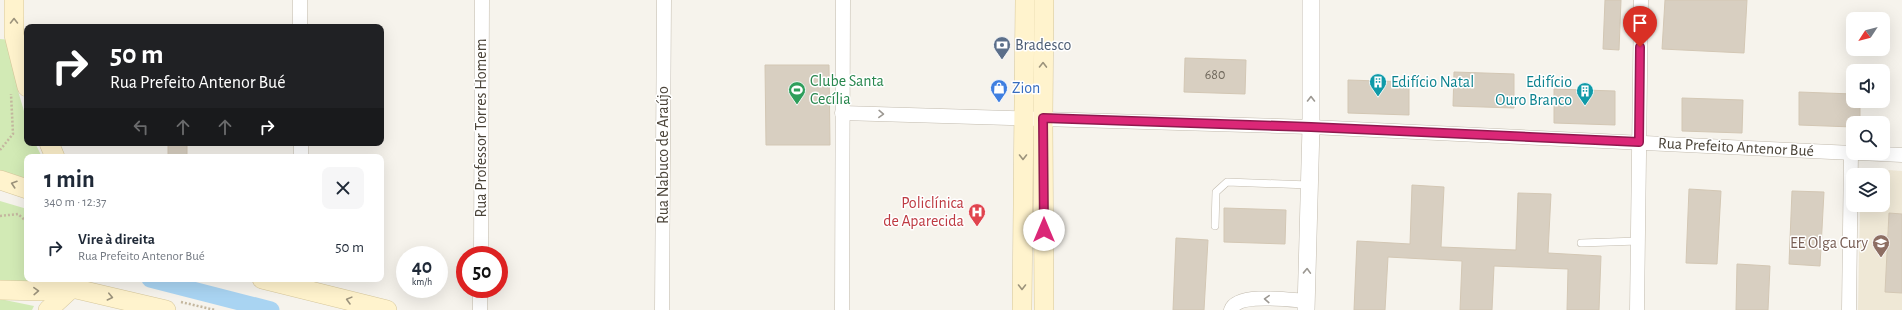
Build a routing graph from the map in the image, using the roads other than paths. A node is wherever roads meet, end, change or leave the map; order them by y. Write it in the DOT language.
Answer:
graph roads {
  1 [pos="14,0"];
  2 [pos="300,0"];
  3 [pos="482,0"];
  4 [pos="664,0"];
  5 [pos="843,0"];
  6 [pos="1025,0"];
  7 [pos="1044,0"];
  8 [pos="1311,0"];
  9 [pos="1641,0"];
  10 [pos="300,24"];
  11 [pos="21,44"];
  12 [pos="24,65"];
  13 [pos="842,113"];
  14 [pos="1023,118"];
  15 [pos="1043,118"];
  16 [pos="1311,127"];
  17 [pos="1639,142"];
  18 [pos="1846,153"];
  19 [pos="1890,154"];
  20 [pos="1902,155"];
  21 [pos="1854,160"];
  22 [pos="0,180"];
  23 [pos="1309,185"];
  24 [pos="24,188"];
  25 [pos="1215,226"];
  26 [pos="1638,241"];
  27 [pos="1581,244"];
  28 [pos="481,246"];
  29 [pos="286,282"];
  30 [pos="75,283"];
  31 [pos="302,284"];
  32 [pos="0,290"];
  33 [pos="480,298"];
  34 [pos="1306,306"];
  35 [pos="48,310"];
  36 [pos="166,310"];
  37 [pos="387,310"];
  38 [pos="480,310"];
  39 [pos="662,310"];
  40 [pos="842,310"];
  41 [pos="1022,310"];
  42 [pos="1044,310"];
  43 [pos="1231,310"];
  44 [pos="1637,310"];
  45 [pos="1849,310"];
  11 -- 1 [label="main road, one-way"];
  2 -- 10 [label="street"];
  3 -- 28 [label="street, Rua Professor Torres Homem"];
  4 -- 39 [label="street, Rua Nabuco de Araújo"];
  5 -- 13 [label="street"];
  6 -- 14 [label="main road"];
  15 -- 7 [label="main road, one-way"];
  16 -- 8 [label="street, one-way"];
  9 -- 17 [label="street"];
  11 -- 12 [label="main road"];
  13 -- 14 [label="street, Rua Prefeito Antenor Bué, one-way"];
  13 -- 40 [label="street"];
  14 -- 15 [label="street, Rua Prefeito Antenor Bué"];
  14 -- 41 [label="main road, one-way"];
  15 -- 16 [label="street, Rua Prefeito Antenor Bué"];
  15 -- 42 [label="main road"];
  16 -- 17 [label="street, Rua Prefeito Antenor Bué"];
  16 -- 23 [label="street"];
  17 -- 18 [label="street, Rua Prefeito Antenor Bué"];
  17 -- 26 [label="street"];
  19 -- 20 [label="street, Rua Prefeito Antenor Bué"];
  21 -- 45 [label="street"];
  24 -- 22 [label="main road, one-way"];
  23 -- 25 [label="lane"];
  34 -- 23 [label="street, one-way"];
  26 -- 27 [label="lane"];
  26 -- 44 [label="street"];
  29 -- 31 [label="main road"];
  32 -- 30 [label="main road, one-way"];
  30 -- 35 [label="main road"];
  30 -- 36 [label="main road, one-way"];
  37 -- 31 [label="main road, one-way"];
  33 -- 38 [label="street"];
  34 -- 43 [label="street, one-way"];
}
